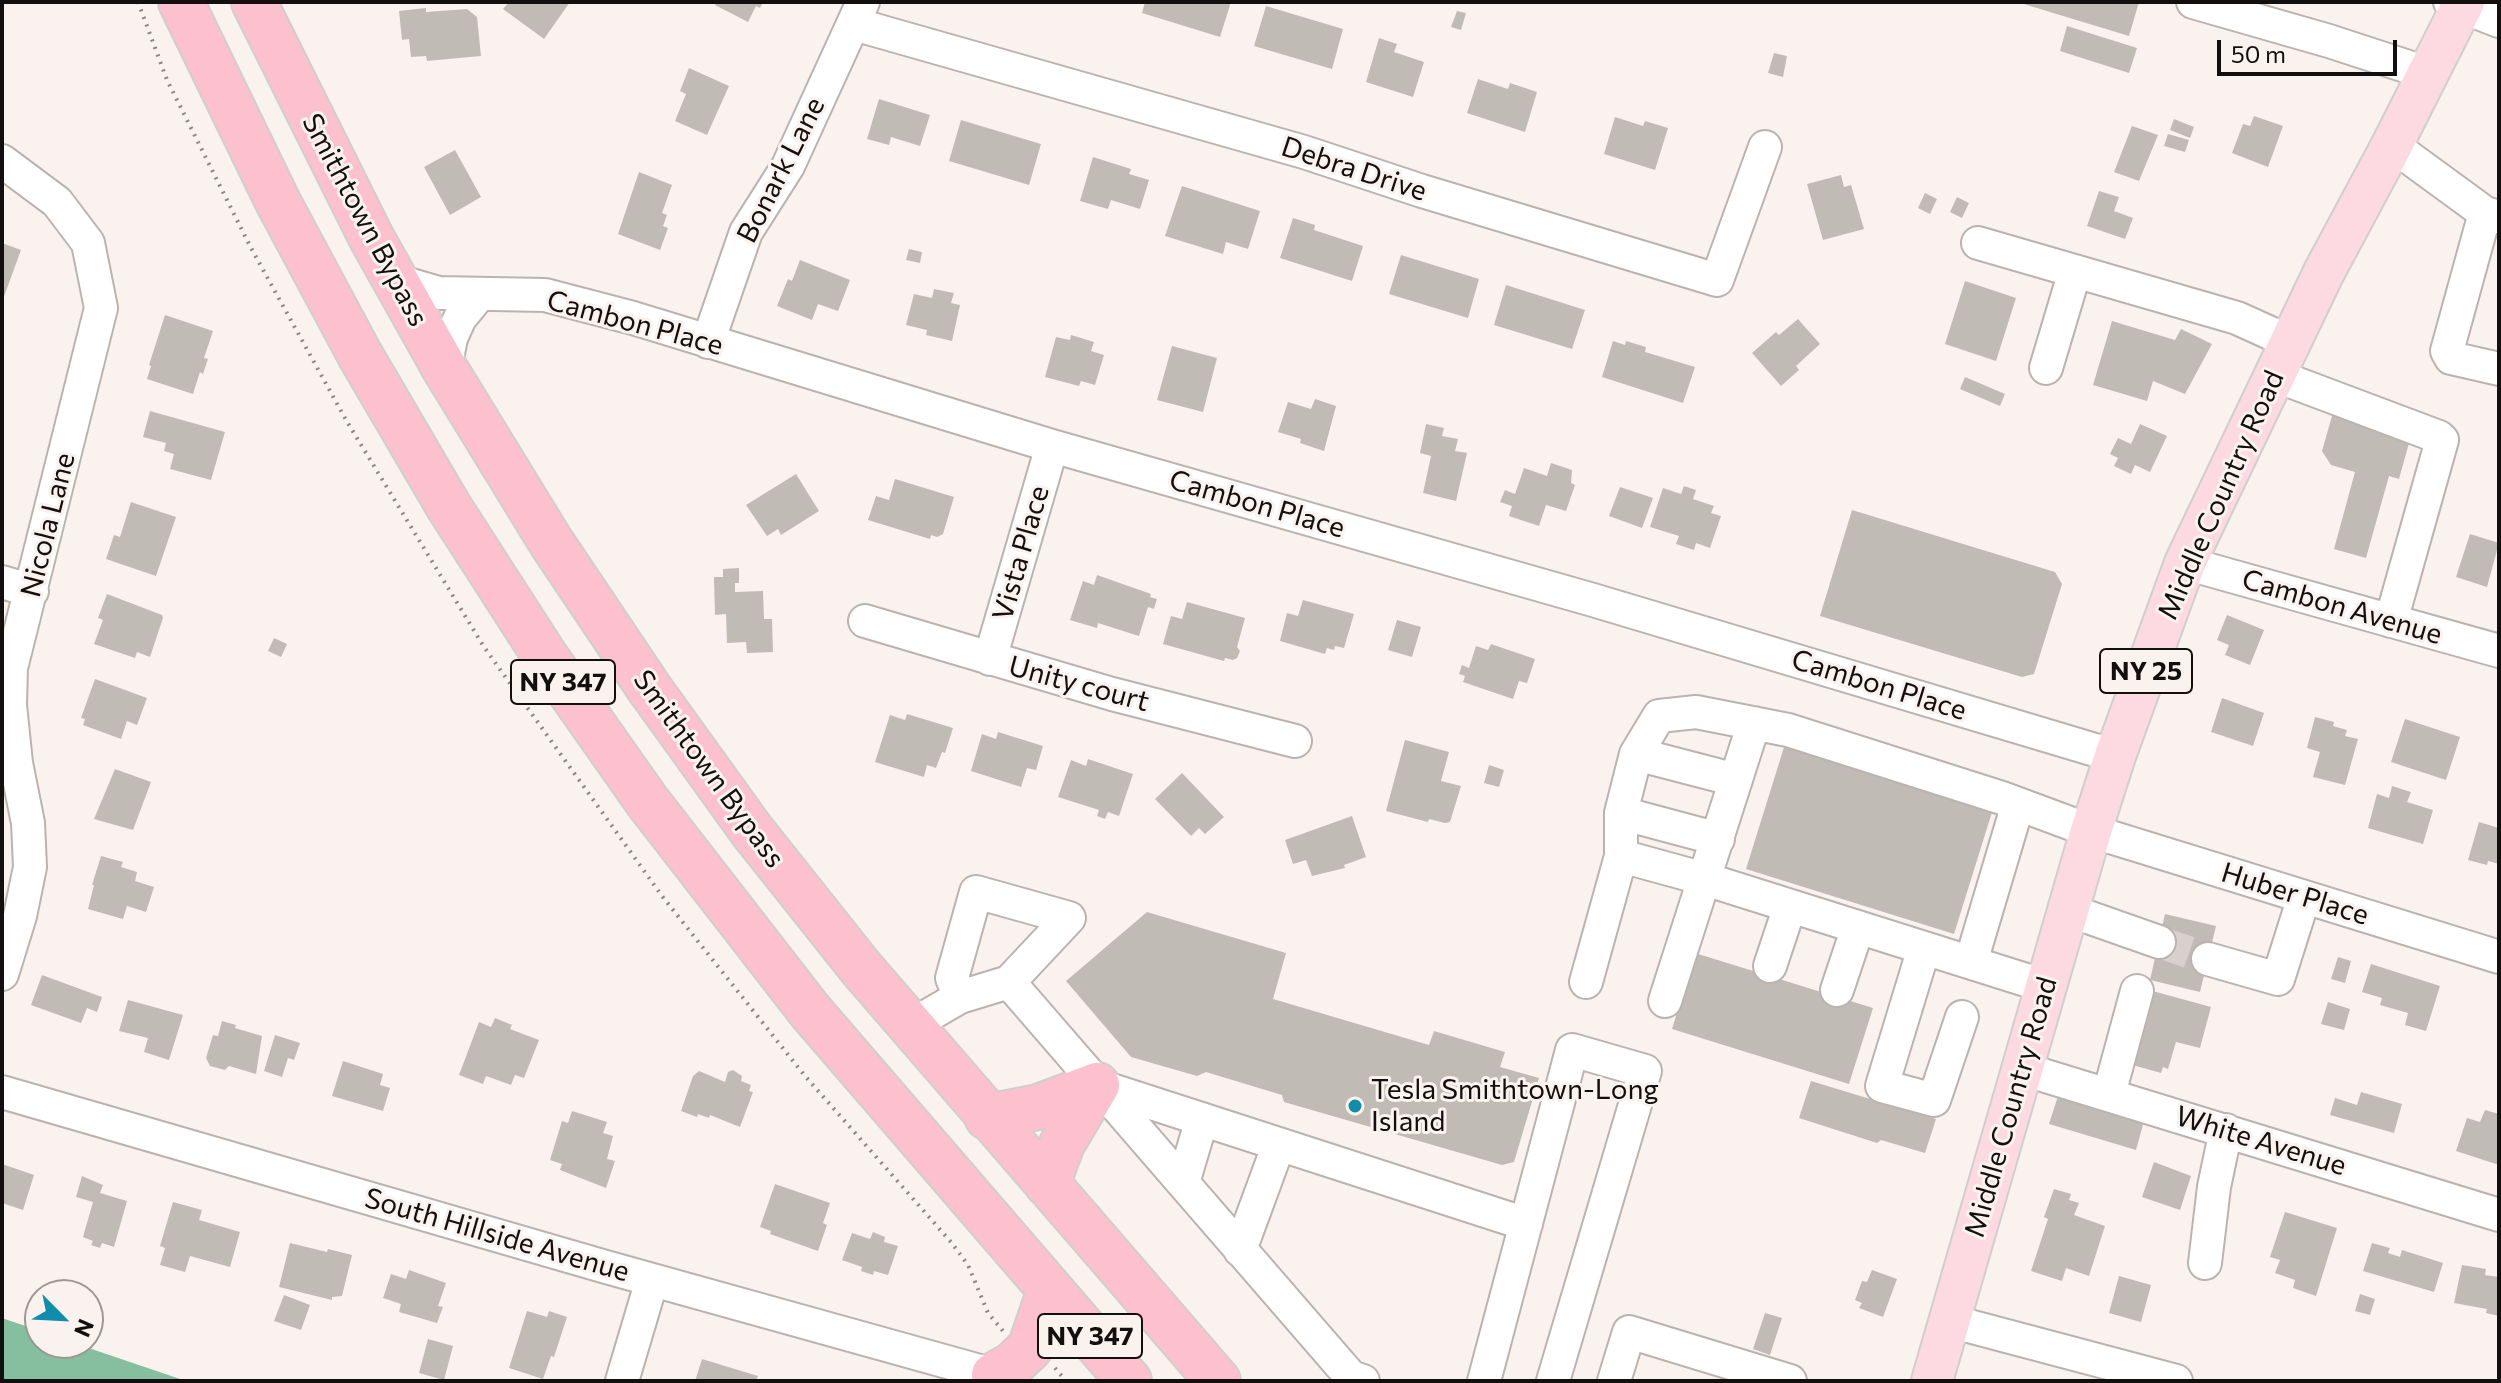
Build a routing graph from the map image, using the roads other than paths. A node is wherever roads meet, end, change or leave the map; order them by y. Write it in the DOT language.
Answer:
graph roads {
  1 [pos="181,2"];
  2 [pos="254,2"];
  3 [pos="2193,2"];
  4 [pos="2458,3"];
  5 [pos="858,13"];
  6 [pos="2499,21"];
  7 [pos="2427,73"];
  8 [pos="2392,145"];
  9 [pos="1765,147"];
  10 [pos="2,161"];
  11 [pos="2492,215"];
  12 [pos="1978,243"];
  13 [pos="2075,271"];
  14 [pos="394,280"];
  15 [pos="478,296"];
  16 [pos="708,342"];
  17 [pos="2282,359"];
  18 [pos="2046,368"];
  19 [pos="445,369"];
  20 [pos="2499,369"];
  21 [pos="1052,446"];
  22 [pos="2185,563"];
  23 [pos="17,586"];
  24 [pos="865,621"];
  25 [pos="2391,621"];
  26 [pos="2499,651"];
  27 [pos="990,659"];
  28 [pos="1754,723"];
  29 [pos="1295,741"];
  30 [pos="1636,754"];
  31 [pos="2115,756"];
  32 [pos="1736,780"];
  33 [pos="2018,804"];
  34 [pos="1621,813"];
  35 [pos="2091,831"];
  36 [pos="1718,839"];
  37 [pos="1621,856"];
  38 [pos="1705,879"];
  39 [pos="2304,897"];
  40 [pos="1790,906"];
  41 [pos="2068,910"];
  42 [pos="1858,927"];
  43 [pos="2159,942"];
  44 [pos="1924,948"];
  45 [pos="2499,957"];
  46 [pos="1971,962"];
  47 [pos="2218,962"];
  48 [pos="1770,966"];
  49 [pos="2,974"];
  50 [pos="1009,982"];
  51 [pos="1586,982"];
  52 [pos="2045,986"];
  53 [pos="1837,990"];
  54 [pos="2137,991"];
  55 [pos="960,997"];
  56 [pos="1665,1001"];
  57 [pos="1962,1017"];
  58 [pos="910,1026"];
  59 [pos="2023,1069"];
  60 [pos="1097,1085"];
  61 [pos="2,1092"];
  62 [pos="2109,1094"];
  63 [pos="987,1117"];
  64 [pos="1202,1119"];
  65 [pos="2226,1130"];
  66 [pos="1279,1144"];
  67 [pos="1183,1183"];
  68 [pos="1047,1184"];
  69 [pos="2499,1215"];
  70 [pos="1526,1224"];
  71 [pos="1240,1250"];
  72 [pos="2205,1263"];
  73 [pos="652,1280"];
  74 [pos="1050,1290"];
  75 [pos="1950,1321"];
  76 [pos="1002,1378"];
  77 [pos="622,1381"];
  78 [pos="1129,1381"];
  79 [pos="1218,1381"];
  80 [pos="1363,1381"];
  81 [pos="1484,1381"];
  82 [pos="1553,1381"];
  83 [pos="1614,1381"];
  84 [pos="1790,1381"];
  85 [pos="1932,1381"];
  86 [pos="2176,1381"];
  1 -- 74 [label="highway, NY 347"];
  2 -- 14 [label="highway, Smithtown Bypass / NY 347"];
  3 -- 7 [label="street"];
  4 -- 6 [label="street"];
  4 -- 7 [label="main road, Middle Country Road / NY 25"];
  5 -- 9 [label="street, Debra Drive"];
  5 -- 16 [label="street, Bonark Lane"];
  7 -- 8 [label="main road, Middle Country Road / NY 25"];
  8 -- 11 [label="street"];
  8 -- 17 [label="main road, Middle Country Road / NY 25"];
  10 -- 23 [label="street, Nicola Lane"];
  11 -- 20 [label="street"];
  12 -- 13 [label="street"];
  13 -- 17 [label="street"];
  13 -- 18 [label="street"];
  14 -- 15 [label="street, Cambon Place"];
  14 -- 19 [label="highway, Smithtown Bypass / NY 347"];
  15 -- 16 [label="street, Cambon Place"];
  15 -- 19 [label="street"];
  16 -- 21 [label="street, Cambon Place"];
  17 -- 22 [label="main road, Middle Country Road / NY 25"];
  17 -- 25 [label="street"];
  19 -- 58 [label="highway, Smithtown Bypass / NY 347"];
  21 -- 27 [label="street, Vista Place"];
  21 -- 31 [label="street, Cambon Place"];
  22 -- 25 [label="street, Cambon Avenue"];
  22 -- 31 [label="main road, Middle Country Road / NY 25"];
  23 -- 49 [label="street, Nicola Lane"];
  24 -- 27 [label="street, Unity court"];
  25 -- 26 [label="street, Cambon Avenue"];
  27 -- 29 [label="street, Unity court"];
  28 -- 30 [label="street, Huber Place"];
  28 -- 32 [label="street"];
  28 -- 33 [label="street, Huber Place"];
  30 -- 32 [label="street"];
  30 -- 34 [label="street"];
  31 -- 35 [label="main road, Middle Country Road / NY 25"];
  32 -- 36 [label="street"];
  33 -- 35 [label="street, Huber Place"];
  33 -- 46 [label="street"];
  34 -- 36 [label="street"];
  34 -- 37 [label="street"];
  35 -- 39 [label="street, Huber Place"];
  35 -- 41 [label="main road, Middle Country Road / NY 25"];
  36 -- 38 [label="street"];
  37 -- 38 [label="street"];
  37 -- 51 [label="street"];
  38 -- 40 [label="street"];
  38 -- 56 [label="street"];
  39 -- 45 [label="street, Huber Place"];
  39 -- 47 [label="street"];
  40 -- 42 [label="street"];
  40 -- 48 [label="street"];
  41 -- 43 [label="street"];
  41 -- 52 [label="main road, Middle Country Road / NY 25"];
  42 -- 44 [label="street"];
  42 -- 53 [label="street"];
  44 -- 46 [label="street"];
  44 -- 57 [label="street"];
  46 -- 52 [label="street"];
  50 -- 55 [label="street"];
  50 -- 55 [label="street"];
  50 -- 60 [label="street"];
  52 -- 59 [label="main road, Middle Country Road / NY 25"];
  54 -- 62 [label="street"];
  55 -- 58 [label="street"];
  58 -- 63 [label="highway, Smithtown Bypass / NY 347"];
  59 -- 62 [label="street, White Avenue"];
  59 -- 75 [label="main road, Middle Country Road / NY 25"];
  60 -- 63 [label="highway"];
  60 -- 64 [label="street"];
  60 -- 67 [label="street"];
  60 -- 68 [label="highway"];
  61 -- 73 [label="street, South Hillside Avenue"];
  62 -- 65 [label="street, White Avenue"];
  63 -- 68 [label="highway, Smithtown Bypass / NY 347"];
  64 -- 66 [label="street"];
  64 -- 67 [label="street"];
  65 -- 69 [label="street, White Avenue"];
  65 -- 72 [label="street"];
  66 -- 70 [label="street"];
  66 -- 71 [label="street"];
  67 -- 71 [label="street"];
  68 -- 79 [label="highway, Smithtown Bypass / NY 347"];
  70 -- 81 [label="street"];
  70 -- 82 [label="street"];
  71 -- 80 [label="street"];
  73 -- 76 [label="street, South Hillside Avenue"];
  73 -- 77 [label="street"];
  74 -- 76 [label="highway"];
  74 -- 78 [label="highway, NY 347"];
  75 -- 85 [label="main road, Middle Country Road / NY 25"];
  75 -- 86 [label="street"];
  83 -- 84 [label="street"];
}
